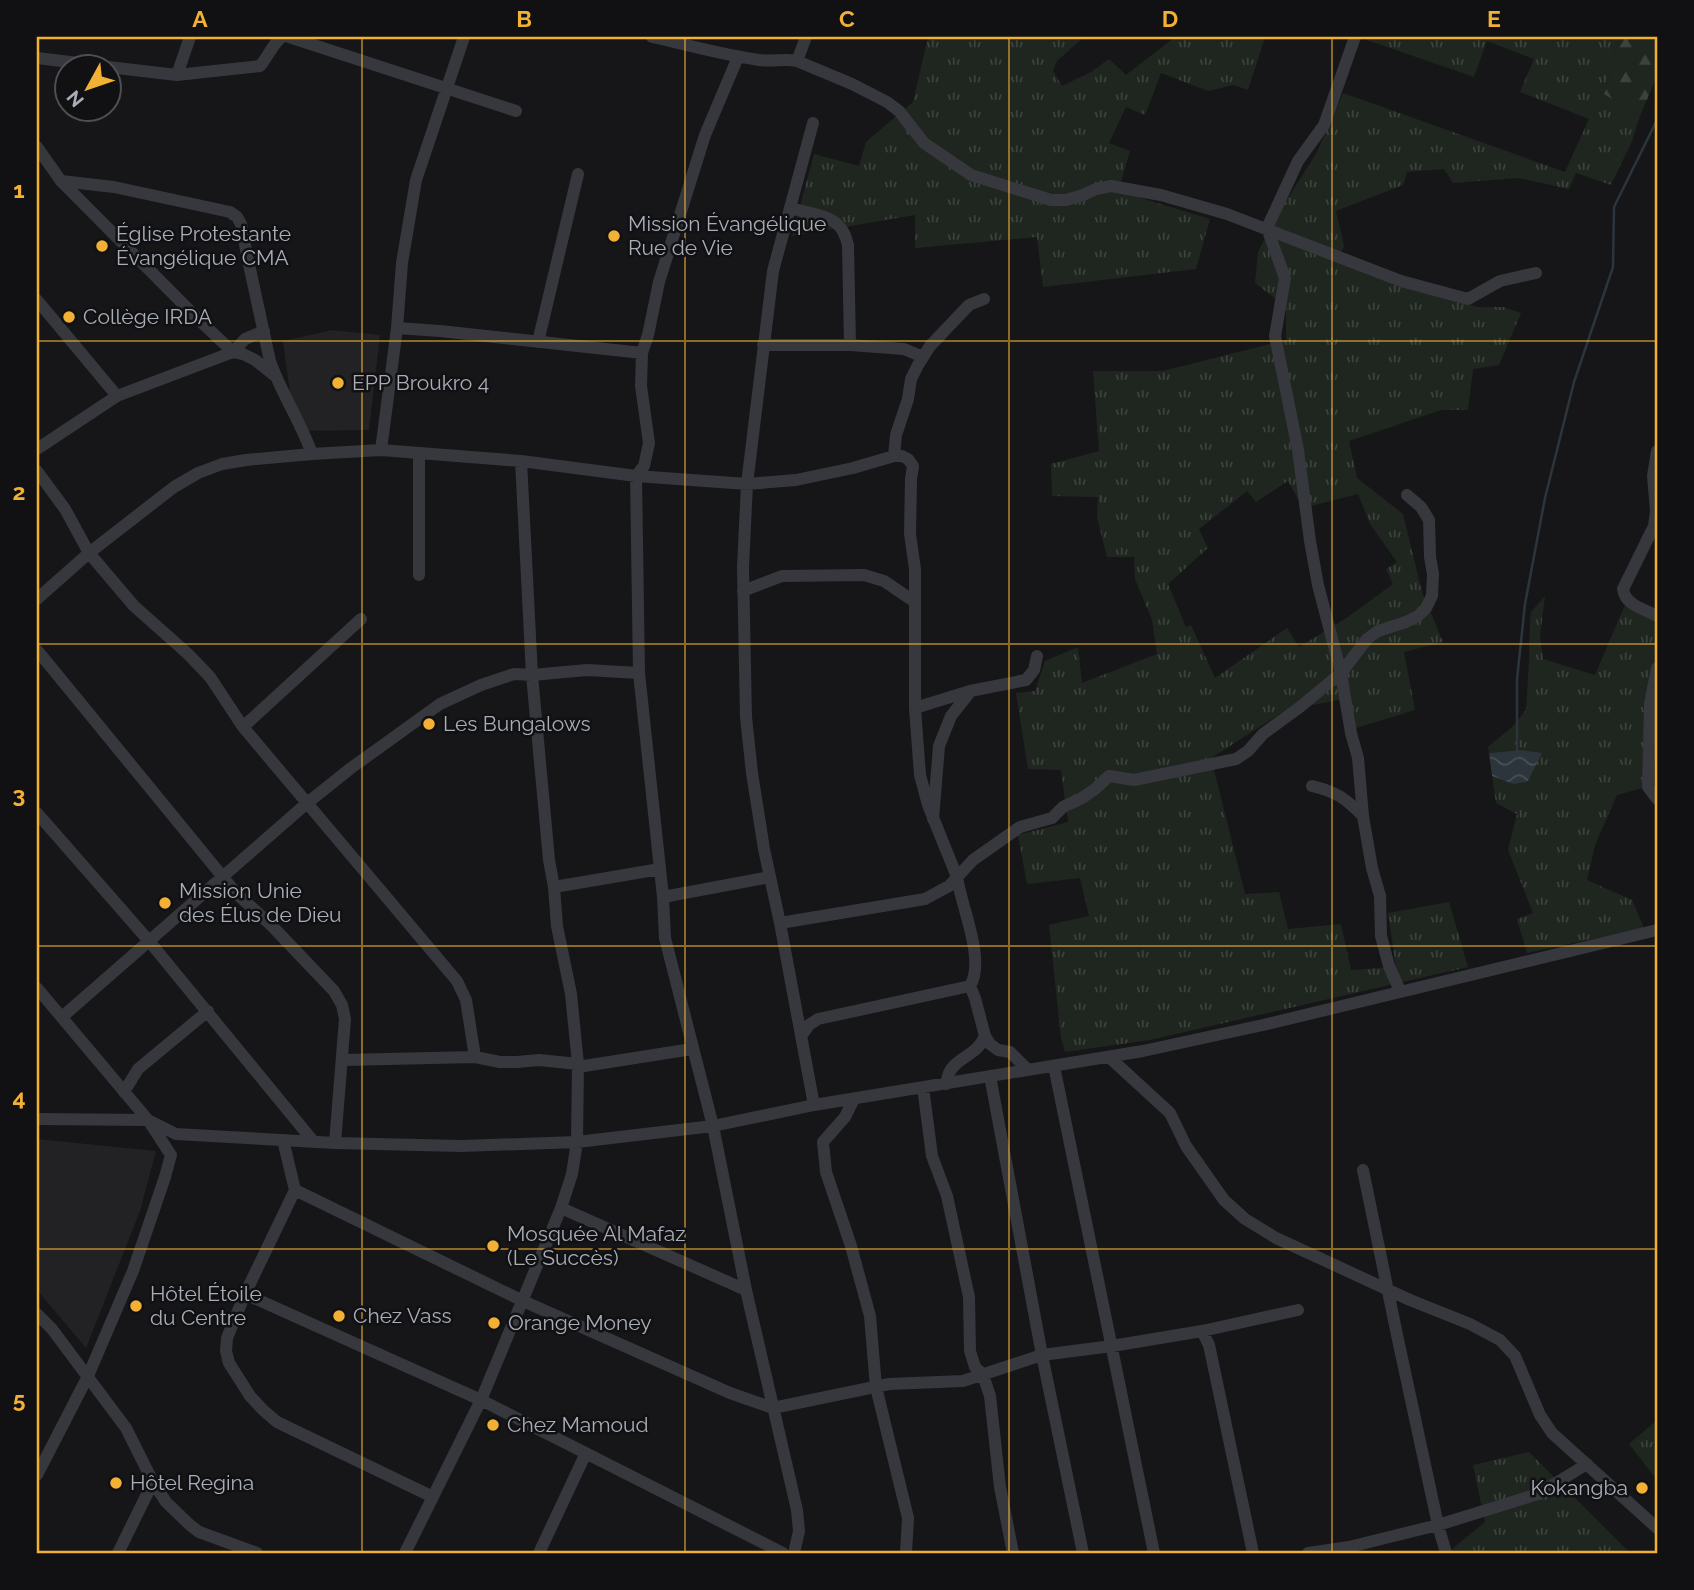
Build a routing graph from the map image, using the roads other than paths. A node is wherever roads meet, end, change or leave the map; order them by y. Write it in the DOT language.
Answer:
graph roads {
  1 [pos="190,37"];
  2 [pos="282,37"];
  3 [pos="289,37"];
  4 [pos="464,37"];
  5 [pos="652,37"];
  6 [pos="806,37"];
  7 [pos="1354,37"];
  8 [pos="738,57"];
  9 [pos="797,61"];
  10 [pos="122,69"];
  11 [pos="177,75"];
  12 [pos="447,90"];
  13 [pos="516,111"];
  14 [pos="813,123"];
  15 [pos="37,147"];
  16 [pos="578,174"];
  17 [pos="61,181"];
  18 [pos="790,208"];
  19 [pos="1267,229"];
  20 [pos="1536,273"];
  21 [pos="984,299"];
  22 [pos="37,300"];
  23 [pos="397,328"];
  24 [pos="264,331"];
  25 [pos="538,342"];
  26 [pos="763,345"];
  27 [pos="850,345"];
  28 [pos="233,352"];
  29 [pos="642,353"];
  30 [pos="923,356"];
  31 [pos="275,375"];
  32 [pos="117,396"];
  33 [pos="37,449"];
  34 [pos="381,450"];
  35 [pos="1657,451"];
  36 [pos="419,453"];
  37 [pos="312,454"];
  38 [pos="894,456"];
  39 [pos="521,461"];
  40 [pos="37,471"];
  41 [pos="635,476"];
  42 [pos="747,484"];
  43 [pos="1407,495"];
  44 [pos="89,554"];
  45 [pos="419,575"];
  46 [pos="743,591"];
  47 [pos="37,599"];
  48 [pos="915,603"];
  49 [pos="1657,616"];
  50 [pos="361,619"];
  51 [pos="37,650"];
  52 [pos="1037,656"];
  53 [pos="1657,668"];
  54 [pos="639,673"];
  55 [pos="1341,673"];
  56 [pos="532,676"];
  57 [pos="970,691"];
  58 [pos="915,708"];
  59 [pos="243,727"];
  60 [pos="1312,786"];
  61 [pos="1657,799"];
  62 [pos="306,804"];
  63 [pos="37,813"];
  64 [pos="1363,816"];
  65 [pos="933,819"];
  66 [pos="660,869"];
  67 [pos="223,877"];
  68 [pos="770,877"];
  69 [pos="957,877"];
  70 [pos="554,887"];
  71 [pos="663,897"];
  72 [pos="780,923"];
  73 [pos="1657,930"];
  74 [pos="149,941"];
  75 [pos="970,986"];
  76 [pos="37,988"];
  77 [pos="1400,991"];
  78 [pos="208,1011"];
  79 [pos="62,1017"];
  80 [pos="801,1036"];
  81 [pos="985,1036"];
  82 [pos="692,1049"];
  83 [pos="1109,1056"];
  84 [pos="475,1057"];
  85 [pos="343,1060"];
  86 [pos="578,1064"];
  87 [pos="1054,1066"];
  88 [pos="1028,1070"];
  89 [pos="990,1076"];
  90 [pos="946,1084"];
  91 [pos="923,1087"];
  92 [pos="124,1091"];
  93 [pos="854,1099"];
  94 [pos="814,1105"];
  95 [pos="37,1119"];
  96 [pos="148,1120"];
  97 [pos="713,1126"];
  98 [pos="283,1140"];
  99 [pos="313,1141"];
  100 [pos="577,1142"];
  101 [pos="335,1143"];
  102 [pos="1363,1170"];
  103 [pos="295,1190"];
  104 [pos="561,1208"];
  105 [pos="747,1290"];
  106 [pos="1388,1290"];
  107 [pos="245,1294"];
  108 [pos="523,1301"];
  109 [pos="1298,1310"];
  110 [pos="37,1314"];
  111 [pos="1202,1331"];
  112 [pos="1112,1346"];
  113 [pos="1042,1355"];
  114 [pos="983,1375"];
  115 [pos="88,1376"];
  116 [pos="876,1387"];
  117 [pos="481,1400"];
  118 [pos="772,1408"];
  119 [pos="586,1453"];
  120 [pos="1587,1464"];
  121 [pos="37,1475"];
  122 [pos="153,1482"];
  123 [pos="433,1497"];
  124 [pos="1438,1525"];
  125 [pos="1657,1528"];
  126 [pos="1350,1550"];
  127 [pos="545,1551"];
  128 [pos="118,1553"];
  129 [pos="253,1553"];
  130 [pos="405,1553"];
  131 [pos="783,1553"];
  132 [pos="794,1553"];
  133 [pos="906,1553"];
  134 [pos="1013,1553"];
  135 [pos="1083,1553"];
  136 [pos="1154,1553"];
  137 [pos="1253,1553"];
  138 [pos="1308,1553"];
  139 [pos="1446,1553"];
  1 -- 11 [label="street"];
  2 -- 11 [label="street"];
  3 -- 12 [label="street"];
  4 -- 12 [label="street"];
  5 -- 8 [label="street"];
  6 -- 9 [label="street"];
  7 -- 19 [label="street"];
  8 -- 9 [label="street"];
  8 -- 29 [label="street"];
  9 -- 19 [label="street"];
  10 -- 11 [label="street"];
  12 -- 13 [label="street"];
  12 -- 23 [label="street"];
  14 -- 18 [label="street"];
  15 -- 17 [label="street"];
  16 -- 25 [label="street"];
  17 -- 24 [label="street"];
  17 -- 28 [label="street"];
  18 -- 26 [label="street"];
  18 -- 27 [label="street"];
  19 -- 20 [label="street"];
  19 -- 55 [label="street"];
  21 -- 30 [label="street"];
  22 -- 32 [label="street"];
  23 -- 25 [label="street"];
  23 -- 34 [label="street"];
  24 -- 28 [label="street"];
  24 -- 31 [label="street"];
  25 -- 29 [label="street"];
  26 -- 27 [label="street"];
  26 -- 42 [label="street"];
  27 -- 30 [label="street"];
  28 -- 31 [label="street"];
  28 -- 32 [label="street"];
  29 -- 41 [label="street"];
  30 -- 38 [label="street"];
  31 -- 37 [label="street"];
  32 -- 33 [label="street"];
  34 -- 36 [label="street"];
  34 -- 37 [label="street"];
  35 -- 49 [label="street"];
  36 -- 39 [label="street"];
  36 -- 45 [label="street"];
  37 -- 44 [label="street"];
  38 -- 42 [label="street"];
  38 -- 48 [label="street"];
  39 -- 41 [label="street"];
  39 -- 56 [label="street"];
  40 -- 44 [label="street"];
  41 -- 42 [label="street"];
  41 -- 54 [label="street"];
  42 -- 46 [label="street"];
  43 -- 55 [label="street"];
  44 -- 47 [label="street"];
  44 -- 59 [label="street"];
  46 -- 48 [label="street"];
  46 -- 68 [label="street"];
  48 -- 58 [label="street"];
  50 -- 59 [label="street"];
  51 -- 67 [label="street"];
  52 -- 57 [label="street"];
  53 -- 61 [label="street"];
  54 -- 56 [label="street"];
  54 -- 66 [label="street"];
  55 -- 64 [label="street"];
  55 -- 69 [label="street"];
  56 -- 62 [label="street"];
  56 -- 70 [label="street"];
  57 -- 58 [label="street"];
  57 -- 65 [label="street"];
  58 -- 65 [label="street"];
  59 -- 62 [label="street"];
  60 -- 64 [label="street"];
  62 -- 67 [label="street"];
  62 -- 84 [label="street"];
  63 -- 74 [label="street"];
  64 -- 77 [label="street"];
  65 -- 69 [label="street"];
  66 -- 70 [label="street"];
  66 -- 71 [label="street"];
  67 -- 74 [label="street"];
  67 -- 85 [label="street"];
  68 -- 71 [label="street"];
  68 -- 72 [label="street"];
  69 -- 72 [label="street"];
  69 -- 75 [label="street"];
  70 -- 86 [label="street"];
  71 -- 82 [label="street"];
  72 -- 80 [label="street"];
  73 -- 77 [label="street"];
  74 -- 78 [label="street"];
  74 -- 79 [label="street"];
  75 -- 80 [label="street"];
  75 -- 81 [label="street"];
  76 -- 79 [label="street"];
  77 -- 83 [label="street"];
  78 -- 92 [label="street"];
  78 -- 99 [label="street"];
  79 -- 92 [label="street"];
  80 -- 94 [label="street"];
  81 -- 88 [label="street"];
  81 -- 90 [label="street"];
  82 -- 86 [label="street"];
  82 -- 97 [label="street"];
  83 -- 87 [label="street"];
  83 -- 106 [label="street"];
  84 -- 85 [label="street"];
  84 -- 86 [label="street"];
  85 -- 101 [label="street"];
  86 -- 100 [label="street"];
  87 -- 88 [label="street"];
  87 -- 112 [label="street"];
  88 -- 89 [label="street"];
  89 -- 90 [label="street"];
  89 -- 113 [label="street"];
  90 -- 91 [label="street"];
  91 -- 93 [label="street"];
  91 -- 114 [label="street"];
  92 -- 96 [label="street"];
  93 -- 94 [label="street"];
  93 -- 116 [label="street"];
  94 -- 97 [label="street"];
  95 -- 96 [label="street"];
  96 -- 98 [label="street"];
  96 -- 115 [label="street"];
  97 -- 100 [label="street"];
  97 -- 105 [label="street"];
  98 -- 99 [label="street"];
  98 -- 103 [label="street"];
  99 -- 101 [label="street"];
  100 -- 101 [label="street"];
  100 -- 104 [label="street"];
  102 -- 106 [label="street"];
  103 -- 107 [label="street"];
  103 -- 108 [label="street"];
  104 -- 105 [label="street"];
  104 -- 108 [label="street"];
  105 -- 118 [label="street"];
  106 -- 120 [label="street"];
  106 -- 124 [label="street"];
  107 -- 117 [label="street"];
  107 -- 123 [label="street"];
  108 -- 117 [label="street"];
  108 -- 118 [label="street"];
  109 -- 111 [label="street"];
  110 -- 115 [label="street"];
  111 -- 112 [label="street"];
  111 -- 137 [label="street"];
  112 -- 113 [label="street"];
  112 -- 136 [label="street"];
  113 -- 114 [label="street"];
  113 -- 135 [label="street"];
  114 -- 116 [label="street"];
  114 -- 134 [label="street"];
  115 -- 121 [label="street"];
  115 -- 122 [label="street"];
  116 -- 118 [label="street"];
  116 -- 133 [label="street"];
  117 -- 119 [label="street"];
  117 -- 123 [label="street"];
  118 -- 132 [label="street"];
  119 -- 127 [label="street"];
  119 -- 131 [label="street"];
  120 -- 124 [label="street"];
  120 -- 125 [label="street"];
  122 -- 128 [label="street"];
  122 -- 129 [label="street"];
  123 -- 130 [label="street"];
  124 -- 126 [label="street"];
  124 -- 139 [label="street"];
  126 -- 138 [label="street"];
}
